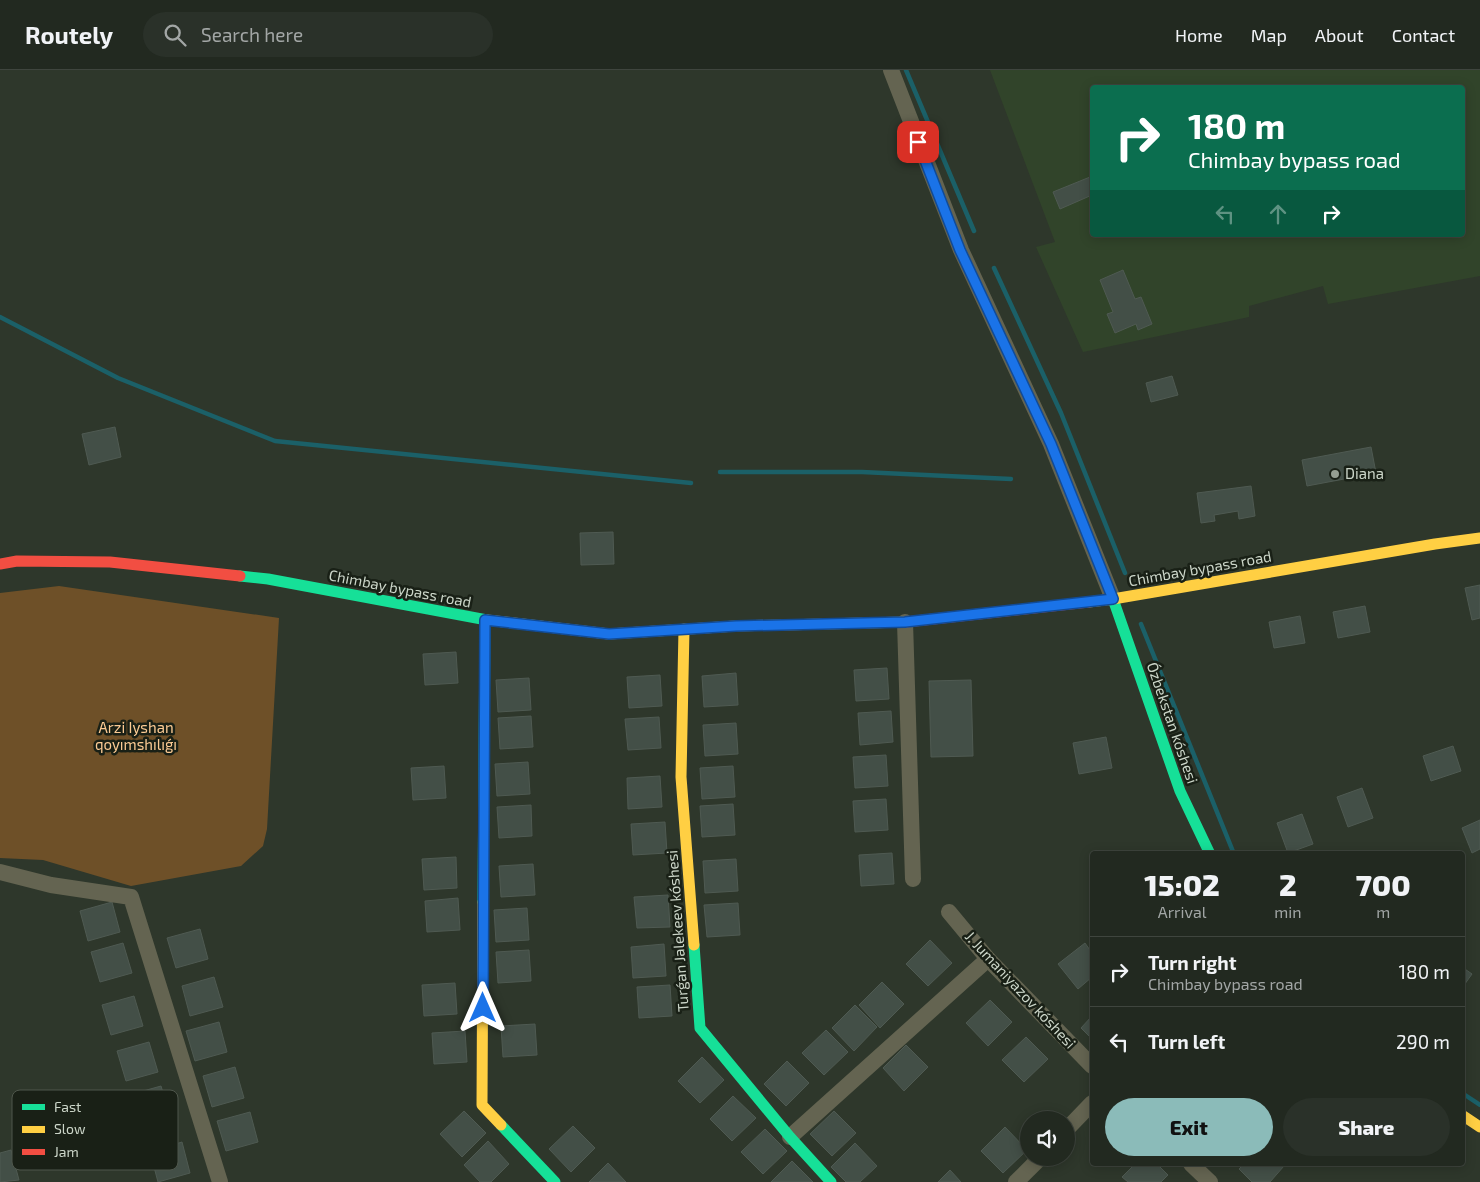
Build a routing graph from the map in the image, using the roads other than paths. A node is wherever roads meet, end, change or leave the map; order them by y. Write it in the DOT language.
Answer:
graph roads {
  1 [pos="890,70"];
  2 [pos="1480,538"];
  3 [pos="0,564"];
  4 [pos="1113,599"];
  5 [pos="485,620"];
  6 [pos="905,622"];
  7 [pos="684,629"];
  8 [pos="1209,851"];
  9 [pos="0,872"];
  10 [pos="913,879"];
  11 [pos="950,912"];
  12 [pos="988,959"];
  13 [pos="1090,1064"];
  14 [pos="1090,1105"];
  15 [pos="1465,1117"];
  16 [pos="1075,1121"];
  17 [pos="1480,1127"];
  18 [pos="790,1137"];
  19 [pos="1032,1166"];
  20 [pos="1193,1166"];
  21 [pos="220,1182"];
  22 [pos="555,1182"];
  23 [pos="831,1182"];
  24 [pos="1016,1182"];
  25 [pos="1210,1182"];
  1 -- 4 [label="street"];
  2 -- 4 [label="main road, Chimbay bypass road"];
  3 -- 5 [label="main road, Chimbay bypass road"];
  4 -- 6 [label="main road, Chimbay bypass road"];
  4 -- 8 [label="main road, Ózbekstan kóshesi"];
  5 -- 7 [label="main road, Chimbay bypass road"];
  5 -- 22 [label="main road"];
  6 -- 7 [label="main road, Chimbay bypass road"];
  6 -- 10 [label="street"];
  7 -- 18 [label="main road, Turǵan Jalekeev kóshesi"];
  9 -- 21 [label="street"];
  11 -- 12 [label="street, J. Jumaniyazov kóshesi"];
  12 -- 13 [label="street, J. Jumaniyazov kóshesi"];
  12 -- 18 [label="street"];
  14 -- 16 [label="street"];
  15 -- 17 [label="main road"];
  18 -- 23 [label="main road, Turǵan Jalekeev kóshesi"];
  19 -- 24 [label="street"];
  20 -- 25 [label="street"];
}
